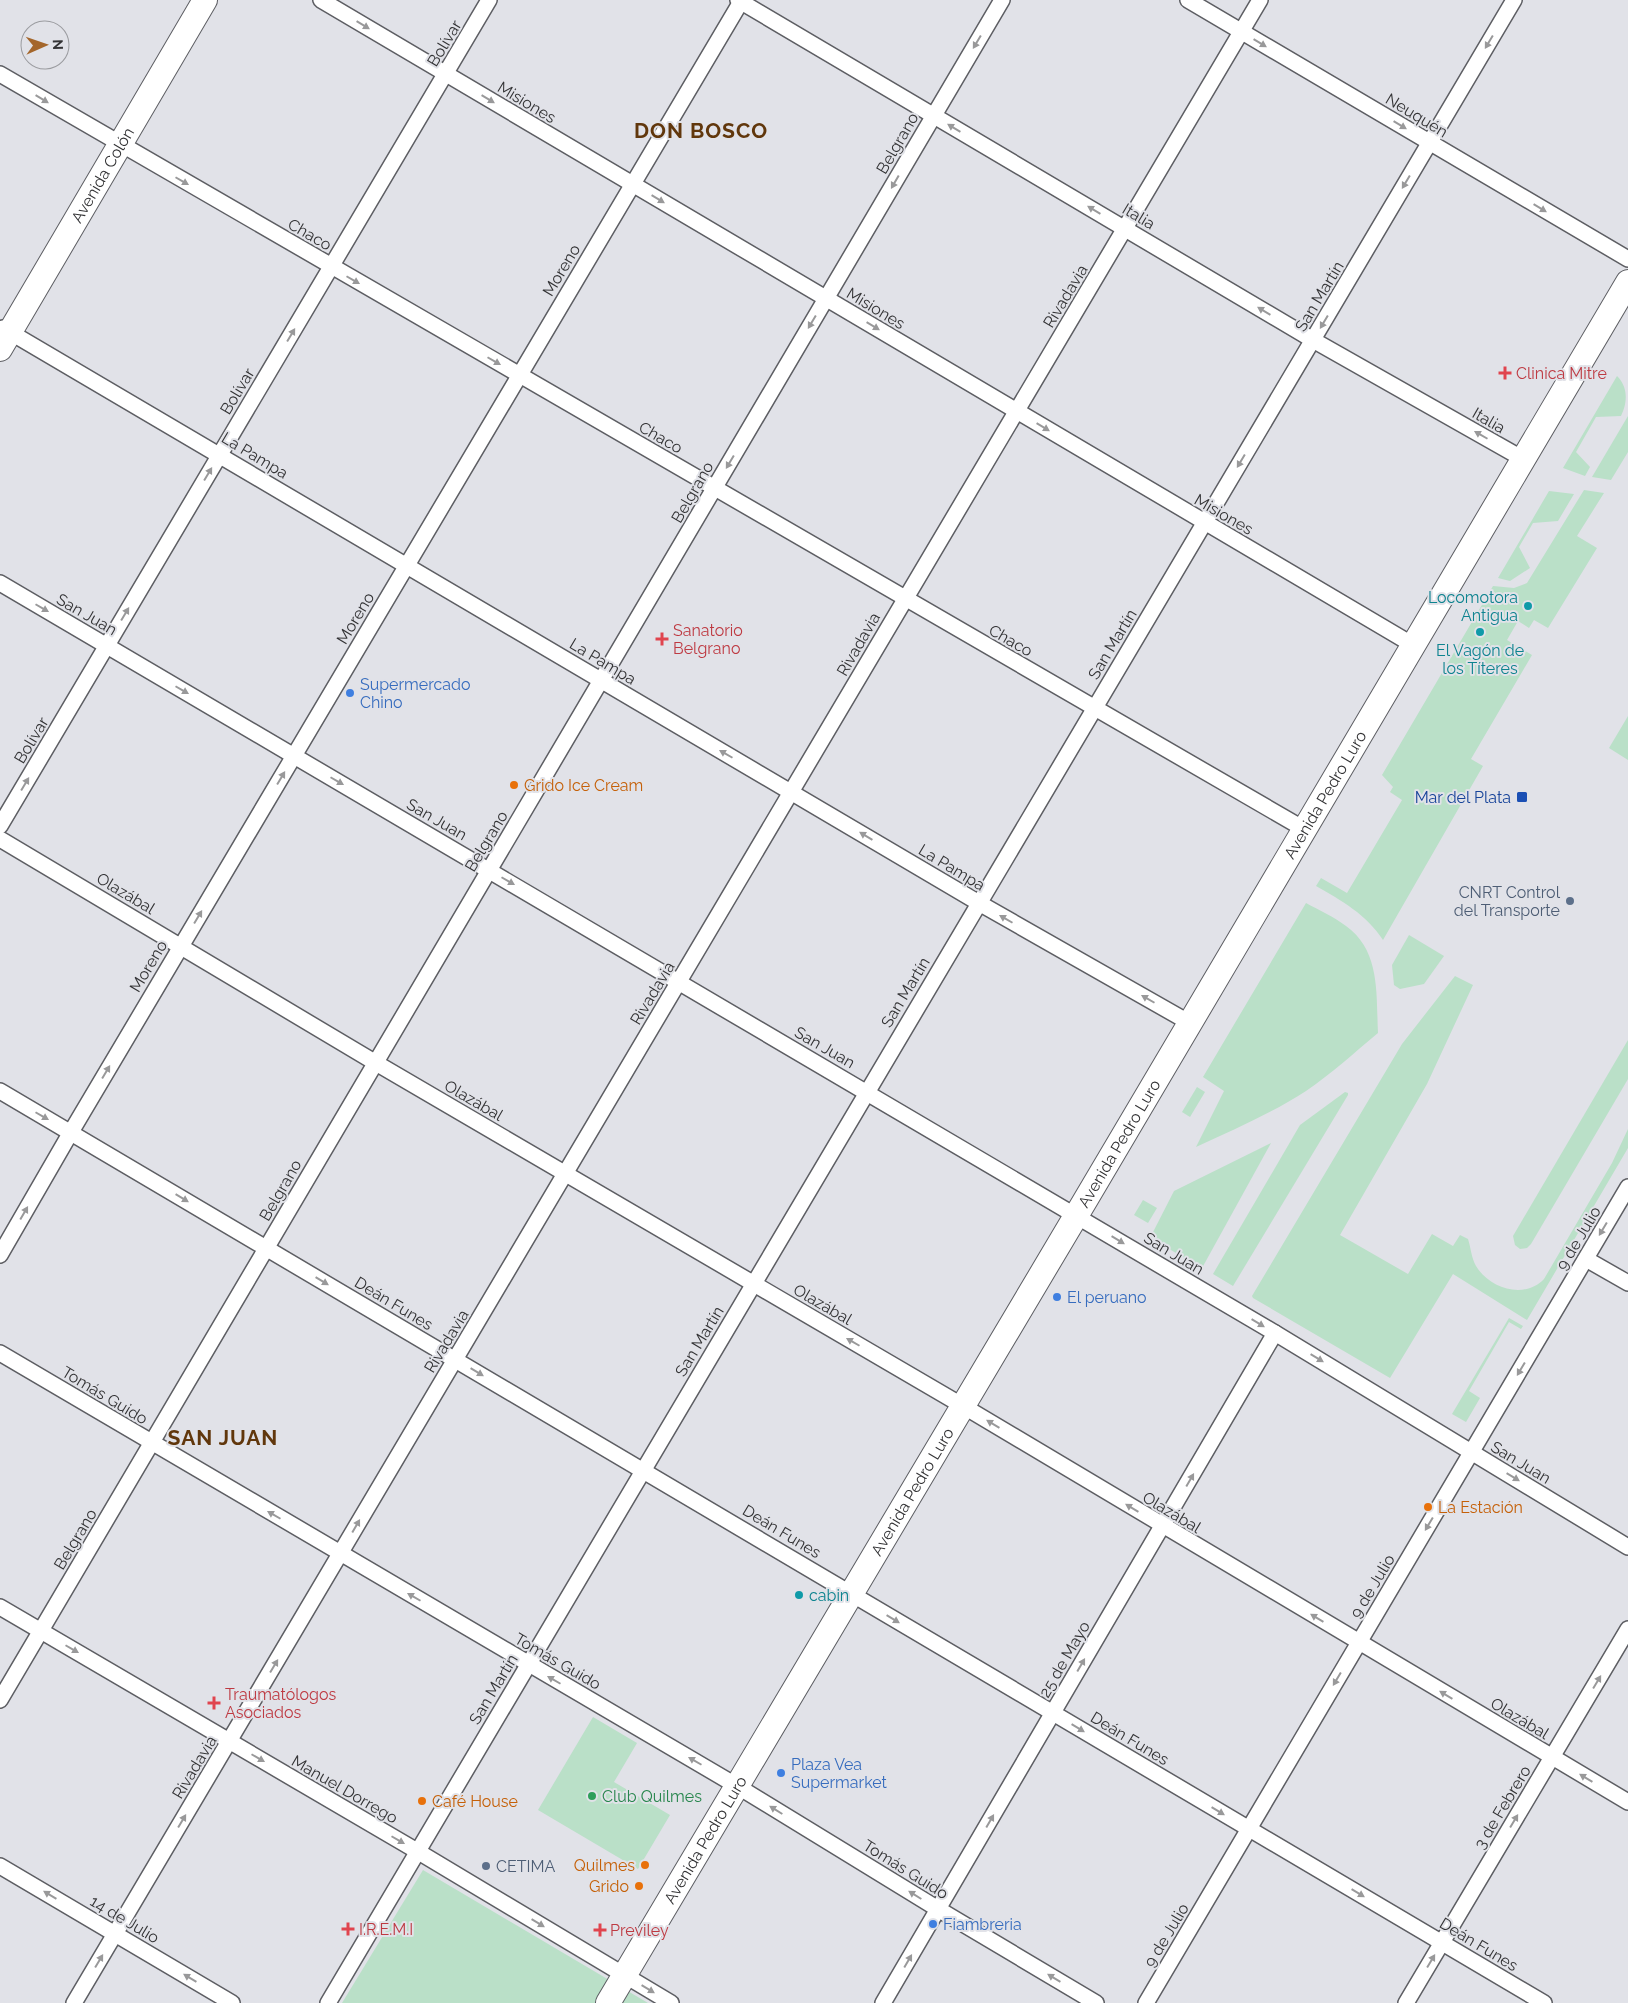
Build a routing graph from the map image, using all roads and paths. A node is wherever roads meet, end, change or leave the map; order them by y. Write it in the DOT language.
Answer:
graph roads {
  1 [pos="206,0"];
  2 [pos="321,0"];
  3 [pos="489,0"];
  4 [pos="740,0"];
  5 [pos="1002,0"];
  6 [pos="1188,0"];
  7 [pos="1260,0"];
  8 [pos="1514,0"];
  9 [pos="1241,31"];
  10 [pos="0,74"];
  11 [pos="446,74"];
  12 [pos="934,116"];
  13 [pos="1430,142"];
  14 [pos="120,145"];
  15 [pos="632,184"];
  16 [pos="1124,228"];
  17 [pos="1628,260"];
  18 [pos="331,267"];
  19 [pos="1628,282"];
  20 [pos="826,299"];
  21 [pos="3,336"];
  22 [pos="1313,340"];
  23 [pos="519,376"];
  24 [pos="1016,411"];
  25 [pos="220,454"];
  26 [pos="1523,459"];
  27 [pos="714,488"];
  28 [pos="1204,523"];
  29 [pos="407,565"];
  30 [pos="0,583"];
  31 [pos="905,599"];
  32 [pos="1413,645"];
  33 [pos="107,646"];
  34 [pos="601,681"];
  35 [pos="1095,708"];
  36 [pos="294,756"];
  37 [pos="792,792"];
  38 [pos="0,826"];
  39 [pos="1304,829"];
  40 [pos="0,839"];
  41 [pos="489,871"];
  42 [pos="979,903"];
  43 [pos="181,946"];
  44 [pos="679,982"];
  45 [pos="1190,1023"];
  46 [pos="376,1063"];
  47 [pos="0,1091"];
  48 [pos="866,1092"];
  49 [pos="71,1132"];
  50 [pos="565,1174"];
  51 [pos="1628,1187"];
  52 [pos="1076,1215"];
  53 [pos="267,1248"];
  54 [pos="0,1255"];
  55 [pos="1586,1259"];
  56 [pos="1628,1283"];
  57 [pos="754,1284"];
  58 [pos="1276,1333"];
  59 [pos="0,1353"];
  60 [pos="455,1359"];
  61 [pos="963,1406"];
  62 [pos="152,1443"];
  63 [pos="1472,1452"];
  64 [pos="643,1470"];
  65 [pos="1162,1526"];
  66 [pos="1628,1547"];
  67 [pos="340,1554"];
  68 [pos="851,1594"];
  69 [pos="0,1607"];
  70 [pos="1628,1629"];
  71 [pos="41,1631"];
  72 [pos="1359,1643"];
  73 [pos="528,1664"];
  74 [pos="0,1700"];
  75 [pos="1053,1713"];
  76 [pos="229,1741"];
  77 [pos="1552,1757"];
  78 [pos="737,1786"];
  79 [pos="1628,1802"];
  80 [pos="1249,1829"];
  81 [pos="417,1852"];
  82 [pos="0,1866"];
  83 [pos="938,1910"];
  84 [pos="115,1934"];
  85 [pos="1442,1942"];
  86 [pos="625,1975"];
  87 [pos="74,2003"];
  88 [pos="232,2003"];
  89 [pos="328,2003"];
  90 [pos="608,2003"];
  91 [pos="671,2003"];
  92 [pos="884,2003"];
  93 [pos="1096,2003"];
  94 [pos="1146,2003"];
  95 [pos="1406,2003"];
  96 [pos="1544,2003"];
  1 -- 14 [label="main road, Avenida Colón"];
  2 -- 11 [label="street, Misiones, one-way"];
  3 -- 11 [label="street, Bolívar"];
  4 -- 12 [label="street, Italia"];
  4 -- 15 [label="street, Moreno"];
  5 -- 12 [label="street, Belgrano, one-way"];
  6 -- 9 [label="street, Neuquén"];
  7 -- 9 [label="street, Rivadavia"];
  8 -- 13 [label="street, San Martín, one-way"];
  9 -- 13 [label="street, Neuquén, one-way"];
  9 -- 16 [label="street, Rivadavia"];
  10 -- 14 [label="street, Chaco, one-way"];
  11 -- 15 [label="street, Misiones, one-way"];
  11 -- 18 [label="street, Bolívar"];
  16 -- 12 [label="street, Italia, one-way"];
  12 -- 20 [label="street, Belgrano, one-way"];
  13 -- 17 [label="street, Neuquén, one-way"];
  13 -- 22 [label="street, San Martín, one-way"];
  14 -- 18 [label="street, Chaco, one-way"];
  14 -- 21 [label="main road, Avenida Colón"];
  15 -- 20 [label="street, Misiones, one-way"];
  15 -- 23 [label="street, Moreno"];
  22 -- 16 [label="street, Italia, one-way"];
  16 -- 24 [label="street, Rivadavia"];
  18 -- 23 [label="street, Chaco, one-way"];
  25 -- 18 [label="street, Bolívar, one-way"];
  19 -- 26 [label="main road, Avenida Pedro Luro"];
  20 -- 24 [label="street, Misiones, one-way"];
  20 -- 27 [label="street, Belgrano, one-way"];
  21 -- 25 [label="street, La Pampa"];
  26 -- 22 [label="street, Italia, one-way"];
  22 -- 28 [label="street, San Martín, one-way"];
  23 -- 27 [label="street, Chaco"];
  23 -- 29 [label="street, Moreno"];
  24 -- 28 [label="street, Misiones, one-way"];
  24 -- 31 [label="street, Rivadavia"];
  25 -- 29 [label="street, La Pampa"];
  33 -- 25 [label="street, Bolívar, one-way"];
  26 -- 32 [label="main road, Avenida Pedro Luro"];
  27 -- 31 [label="street, Chaco"];
  27 -- 34 [label="street, Belgrano"];
  28 -- 32 [label="street, Misiones"];
  28 -- 35 [label="street, San Martín"];
  29 -- 34 [label="street, La Pampa"];
  29 -- 36 [label="street, Moreno"];
  30 -- 33 [label="street, San Juan, one-way"];
  31 -- 35 [label="street, Chaco"];
  31 -- 37 [label="street, Rivadavia"];
  32 -- 39 [label="main road, Avenida Pedro Luro"];
  33 -- 36 [label="street, San Juan, one-way"];
  38 -- 33 [label="street, Bolívar, one-way"];
  37 -- 34 [label="street, La Pampa, one-way"];
  34 -- 41 [label="street, Belgrano"];
  35 -- 39 [label="street, Chaco"];
  35 -- 42 [label="street, San Martín"];
  36 -- 41 [label="street, San Juan, one-way"];
  43 -- 36 [label="street, Moreno, one-way"];
  42 -- 37 [label="street, La Pampa, one-way"];
  37 -- 44 [label="street, Rivadavia"];
  39 -- 45 [label="main road, Avenida Pedro Luro"];
  40 -- 43 [label="street, Olazábal"];
  41 -- 44 [label="street, San Juan, one-way"];
  41 -- 46 [label="street, Belgrano"];
  45 -- 42 [label="street, La Pampa, one-way"];
  42 -- 48 [label="street, San Martín"];
  43 -- 46 [label="street, Olazábal"];
  49 -- 43 [label="street, Moreno, one-way"];
  44 -- 48 [label="street, San Juan"];
  44 -- 50 [label="street, Rivadavia"];
  45 -- 52 [label="main road, Avenida Pedro Luro"];
  46 -- 50 [label="street, Olazábal"];
  46 -- 53 [label="street, Belgrano"];
  47 -- 49 [label="street, Deán Funes, one-way"];
  48 -- 52 [label="street, San Juan"];
  48 -- 57 [label="street, San Martín"];
  49 -- 53 [label="street, Deán Funes, one-way"];
  54 -- 49 [label="street, Moreno, one-way"];
  50 -- 57 [label="street, Olazábal"];
  50 -- 60 [label="street, Rivadavia"];
  51 -- 55 [label="street, 9 de Julio, one-way"];
  52 -- 58 [label="street, San Juan, one-way"];
  52 -- 61 [label="main road, Avenida Pedro Luro"];
  53 -- 60 [label="street, Deán Funes, one-way"];
  53 -- 62 [label="street, Belgrano"];
  55 -- 56 [label="street"];
  55 -- 63 [label="street, 9 de Julio, one-way"];
  61 -- 57 [label="street, Olazábal, one-way"];
  57 -- 64 [label="street, San Martín"];
  58 -- 63 [label="street, San Juan, one-way"];
  65 -- 58 [label="street, 25 de Mayo, one-way"];
  59 -- 62 [label="street, Tomás Guido"];
  60 -- 64 [label="street, Deán Funes, one-way"];
  67 -- 60 [label="street, Rivadavia, one-way"];
  65 -- 61 [label="street, Olazábal, one-way"];
  61 -- 68 [label="main road, Avenida Pedro Luro"];
  67 -- 62 [label="street, Tomás Guido, one-way"];
  62 -- 71 [label="street, Belgrano"];
  63 -- 66 [label="street, San Juan, one-way"];
  63 -- 72 [label="street, 9 de Julio, one-way"];
  64 -- 68 [label="street, Deán Funes"];
  64 -- 73 [label="street, San Martín"];
  72 -- 65 [label="street, Olazábal, one-way"];
  75 -- 65 [label="street, 25 de Mayo, one-way"];
  73 -- 67 [label="street, Tomás Guido, one-way"];
  76 -- 67 [label="street, Rivadavia, one-way"];
  68 -- 75 [label="street, Deán Funes, one-way"];
  68 -- 78 [label="main road, Avenida Pedro Luro"];
  69 -- 71 [label="street, Manuel Dorrego"];
  77 -- 70 [label="street, 3 de Febrero, one-way"];
  71 -- 74 [label="street, Belgrano"];
  71 -- 76 [label="street, Manuel Dorrego, one-way"];
  77 -- 72 [label="street, Olazábal, one-way"];
  72 -- 80 [label="street, 9 de Julio, one-way"];
  78 -- 73 [label="street, Tomás Guido, one-way"];
  73 -- 81 [label="street, San Martín"];
  75 -- 80 [label="street, Deán Funes, one-way"];
  83 -- 75 [label="street, 25 de Mayo, one-way"];
  76 -- 81 [label="street, Manuel Dorrego, one-way"];
  84 -- 76 [label="street, Rivadavia, one-way"];
  79 -- 77 [label="street, Olazábal, one-way"];
  85 -- 77 [label="street, 3 de Febrero, one-way"];
  83 -- 78 [label="street, Tomás Guido, one-way"];
  78 -- 86 [label="main road, Avenida Pedro Luro"];
  80 -- 85 [label="street, Deán Funes, one-way"];
  80 -- 94 [label="street, 9 de Julio"];
  81 -- 86 [label="street, Manuel Dorrego, one-way"];
  81 -- 89 [label="street, San Martín"];
  84 -- 82 [label="street, 14 de Julio, one-way"];
  92 -- 83 [label="street, 25 de Mayo, one-way"];
  93 -- 83 [label="street, Tomás Guido, one-way"];
  87 -- 84 [label="street, Rivadavia, one-way"];
  88 -- 84 [label="street, 14 de Julio, one-way"];
  95 -- 85 [label="street, 3 de Febrero, one-way"];
  85 -- 96 [label="street, Deán Funes"];
  86 -- 90 [label="main road, Avenida Pedro Luro"];
  86 -- 91 [label="street, Manuel Dorrego, one-way"];
}
